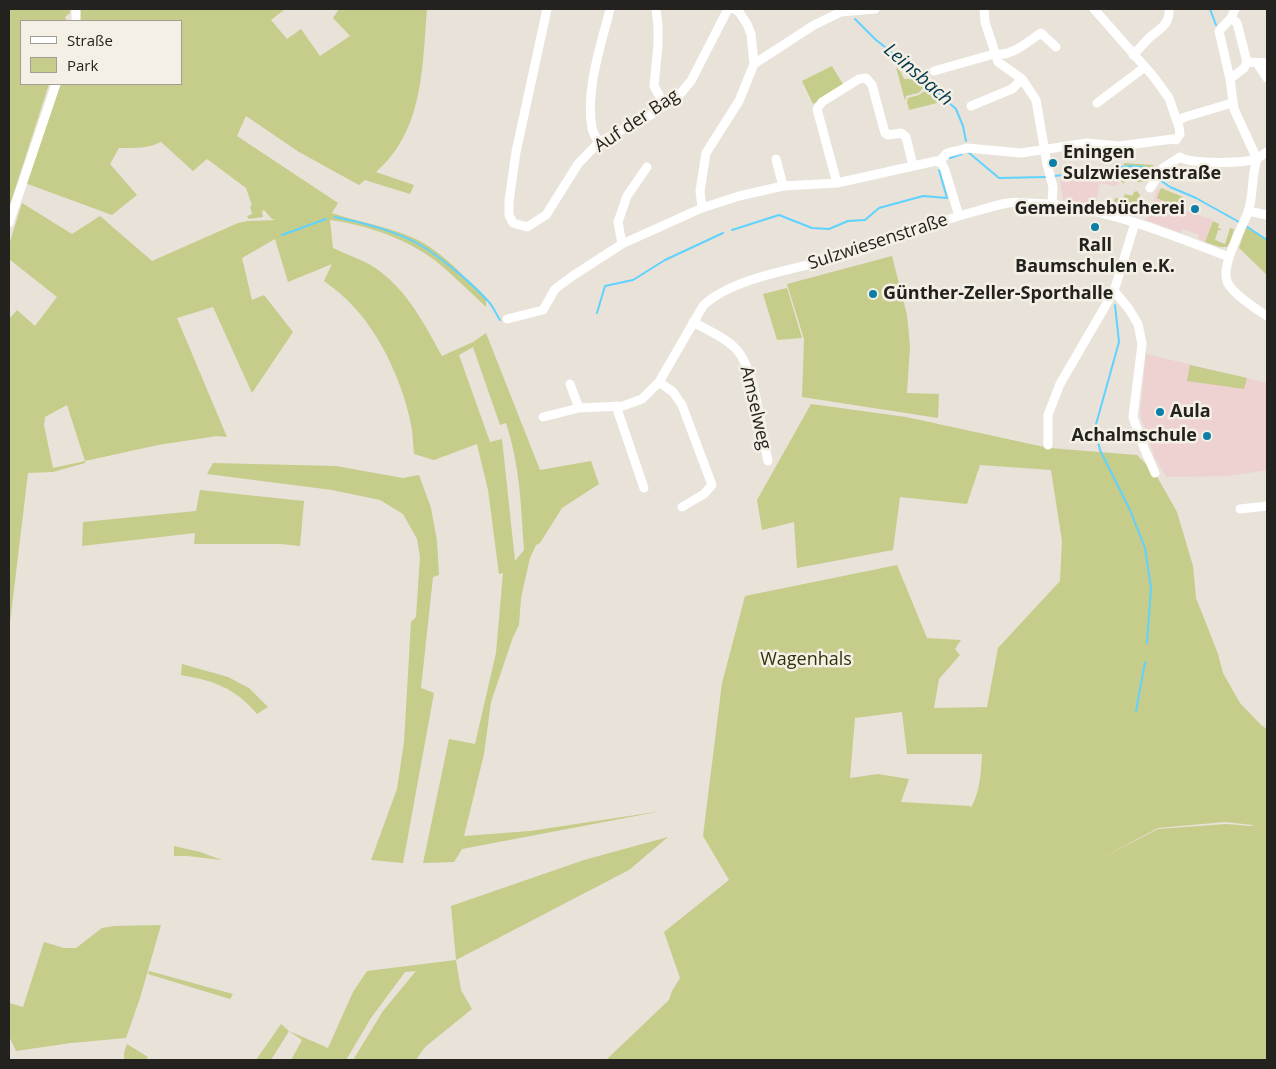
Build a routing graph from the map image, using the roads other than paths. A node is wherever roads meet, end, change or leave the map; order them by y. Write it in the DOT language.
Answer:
graph roads {
  1 [pos="547,9"];
  2 [pos="610,9"];
  3 [pos="656,9"];
  4 [pos="728,9"];
  5 [pos="734,9"];
  6 [pos="875,9"];
  7 [pos="984,9"];
  8 [pos="1094,9"];
  9 [pos="1170,9"];
  10 [pos="1235,9"];
  11 [pos="1231,18"];
  12 [pos="1056,47"];
  13 [pos="994,54"];
  14 [pos="1133,55"];
  15 [pos="1248,62"];
  16 [pos="1258,63"];
  17 [pos="1267,63"];
  18 [pos="754,64"];
  19 [pos="1145,67"];
  20 [pos="934,71"];
  21 [pos="1267,78"];
  22 [pos="1022,79"];
  23 [pos="1230,79"];
  24 [pos="56,85"];
  25 [pos="1097,103"];
  26 [pos="1232,103"];
  27 [pos="665,106"];
  28 [pos="971,106"];
  29 [pos="1178,121"];
  30 [pos="1176,140"];
  31 [pos="599,142"];
  32 [pos="1045,150"];
  33 [pos="1267,152"];
  34 [pos="1180,157"];
  35 [pos="776,159"];
  36 [pos="1257,159"];
  37 [pos="940,162"];
  38 [pos="913,166"];
  39 [pos="647,168"];
  40 [pos="837,183"];
  41 [pos="783,186"];
  42 [pos="1150,188"];
  43 [pos="1052,204"];
  44 [pos="702,208"];
  45 [pos="1248,211"];
  46 [pos="1267,215"];
  47 [pos="959,216"];
  48 [pos="9,223"];
  49 [pos="1135,223"];
  50 [pos="622,244"];
  51 [pos="1229,256"];
  52 [pos="1114,291"];
  53 [pos="1267,316"];
  54 [pos="507,319"];
  55 [pos="693,322"];
  56 [pos="660,382"];
  57 [pos="570,384"];
  58 [pos="616,406"];
  59 [pos="579,408"];
  60 [pos="543,417"];
  61 [pos="1048,445"];
  62 [pos="768,461"];
  63 [pos="1155,473"];
  64 [pos="644,488"];
  65 [pos="1267,506"];
  66 [pos="682,508"];
  67 [pos="1240,509"];
  1 -- 31 [label="street, Auf der Bag"];
  2 -- 31 [label="street"];
  3 -- 27 [label="street"];
  4 -- 27 [label="street, Auf der Bag"];
  5 -- 18 [label="street"];
  6 -- 18 [label="street"];
  7 -- 13 [label="street"];
  8 -- 14 [label="street"];
  9 -- 14 [label="street"];
  10 -- 11 [label="street"];
  11 -- 15 [label="street"];
  11 -- 23 [label="street"];
  12 -- 13 [label="street"];
  13 -- 20 [label="street"];
  13 -- 22 [label="street"];
  14 -- 19 [label="street"];
  15 -- 16 [label="street"];
  15 -- 23 [label="street"];
  16 -- 17 [label="street"];
  16 -- 21 [label="street"];
  18 -- 44 [label="street"];
  19 -- 25 [label="street"];
  19 -- 29 [label="street"];
  22 -- 28 [label="street"];
  22 -- 32 [label="street"];
  23 -- 26 [label="street"];
  24 -- 48 [label="street"];
  26 -- 29 [label="street"];
  26 -- 36 [label="street"];
  27 -- 31 [label="street, Auf der Bag"];
  29 -- 30 [label="street"];
  30 -- 32 [label="street"];
  30 -- 34 [label="street"];
  32 -- 37 [label="street"];
  32 -- 43 [label="street"];
  33 -- 36 [label="street"];
  34 -- 36 [label="street"];
  34 -- 42 [label="street"];
  35 -- 41 [label="street"];
  36 -- 45 [label="street"];
  37 -- 38 [label="street"];
  37 -- 47 [label="street"];
  38 -- 40 [label="street"];
  38 -- 40 [label="street"];
  39 -- 50 [label="street"];
  40 -- 41 [label="street"];
  41 -- 44 [label="street"];
  43 -- 47 [label="street, Sulzwiesenstraße"];
  43 -- 49 [label="street, Sulzwiesenstraße"];
  44 -- 50 [label="street"];
  45 -- 46 [label="street"];
  45 -- 51 [label="street"];
  47 -- 55 [label="street, Sulzwiesenstraße"];
  49 -- 51 [label="street, Sulzwiesenstraße"];
  49 -- 52 [label="street"];
  50 -- 54 [label="street"];
  51 -- 53 [label="street"];
  52 -- 61 [label="street"];
  52 -- 63 [label="street"];
  55 -- 56 [label="street, Sulzwiesenstraße"];
  55 -- 62 [label="street, Amselweg"];
  56 -- 58 [label="street, Sulzwiesenstraße"];
  56 -- 66 [label="street"];
  57 -- 59 [label="street"];
  58 -- 59 [label="street, Sulzwiesenstraße"];
  58 -- 64 [label="street"];
  59 -- 60 [label="street, Sulzwiesenstraße"];
  65 -- 67 [label="street"];
}
